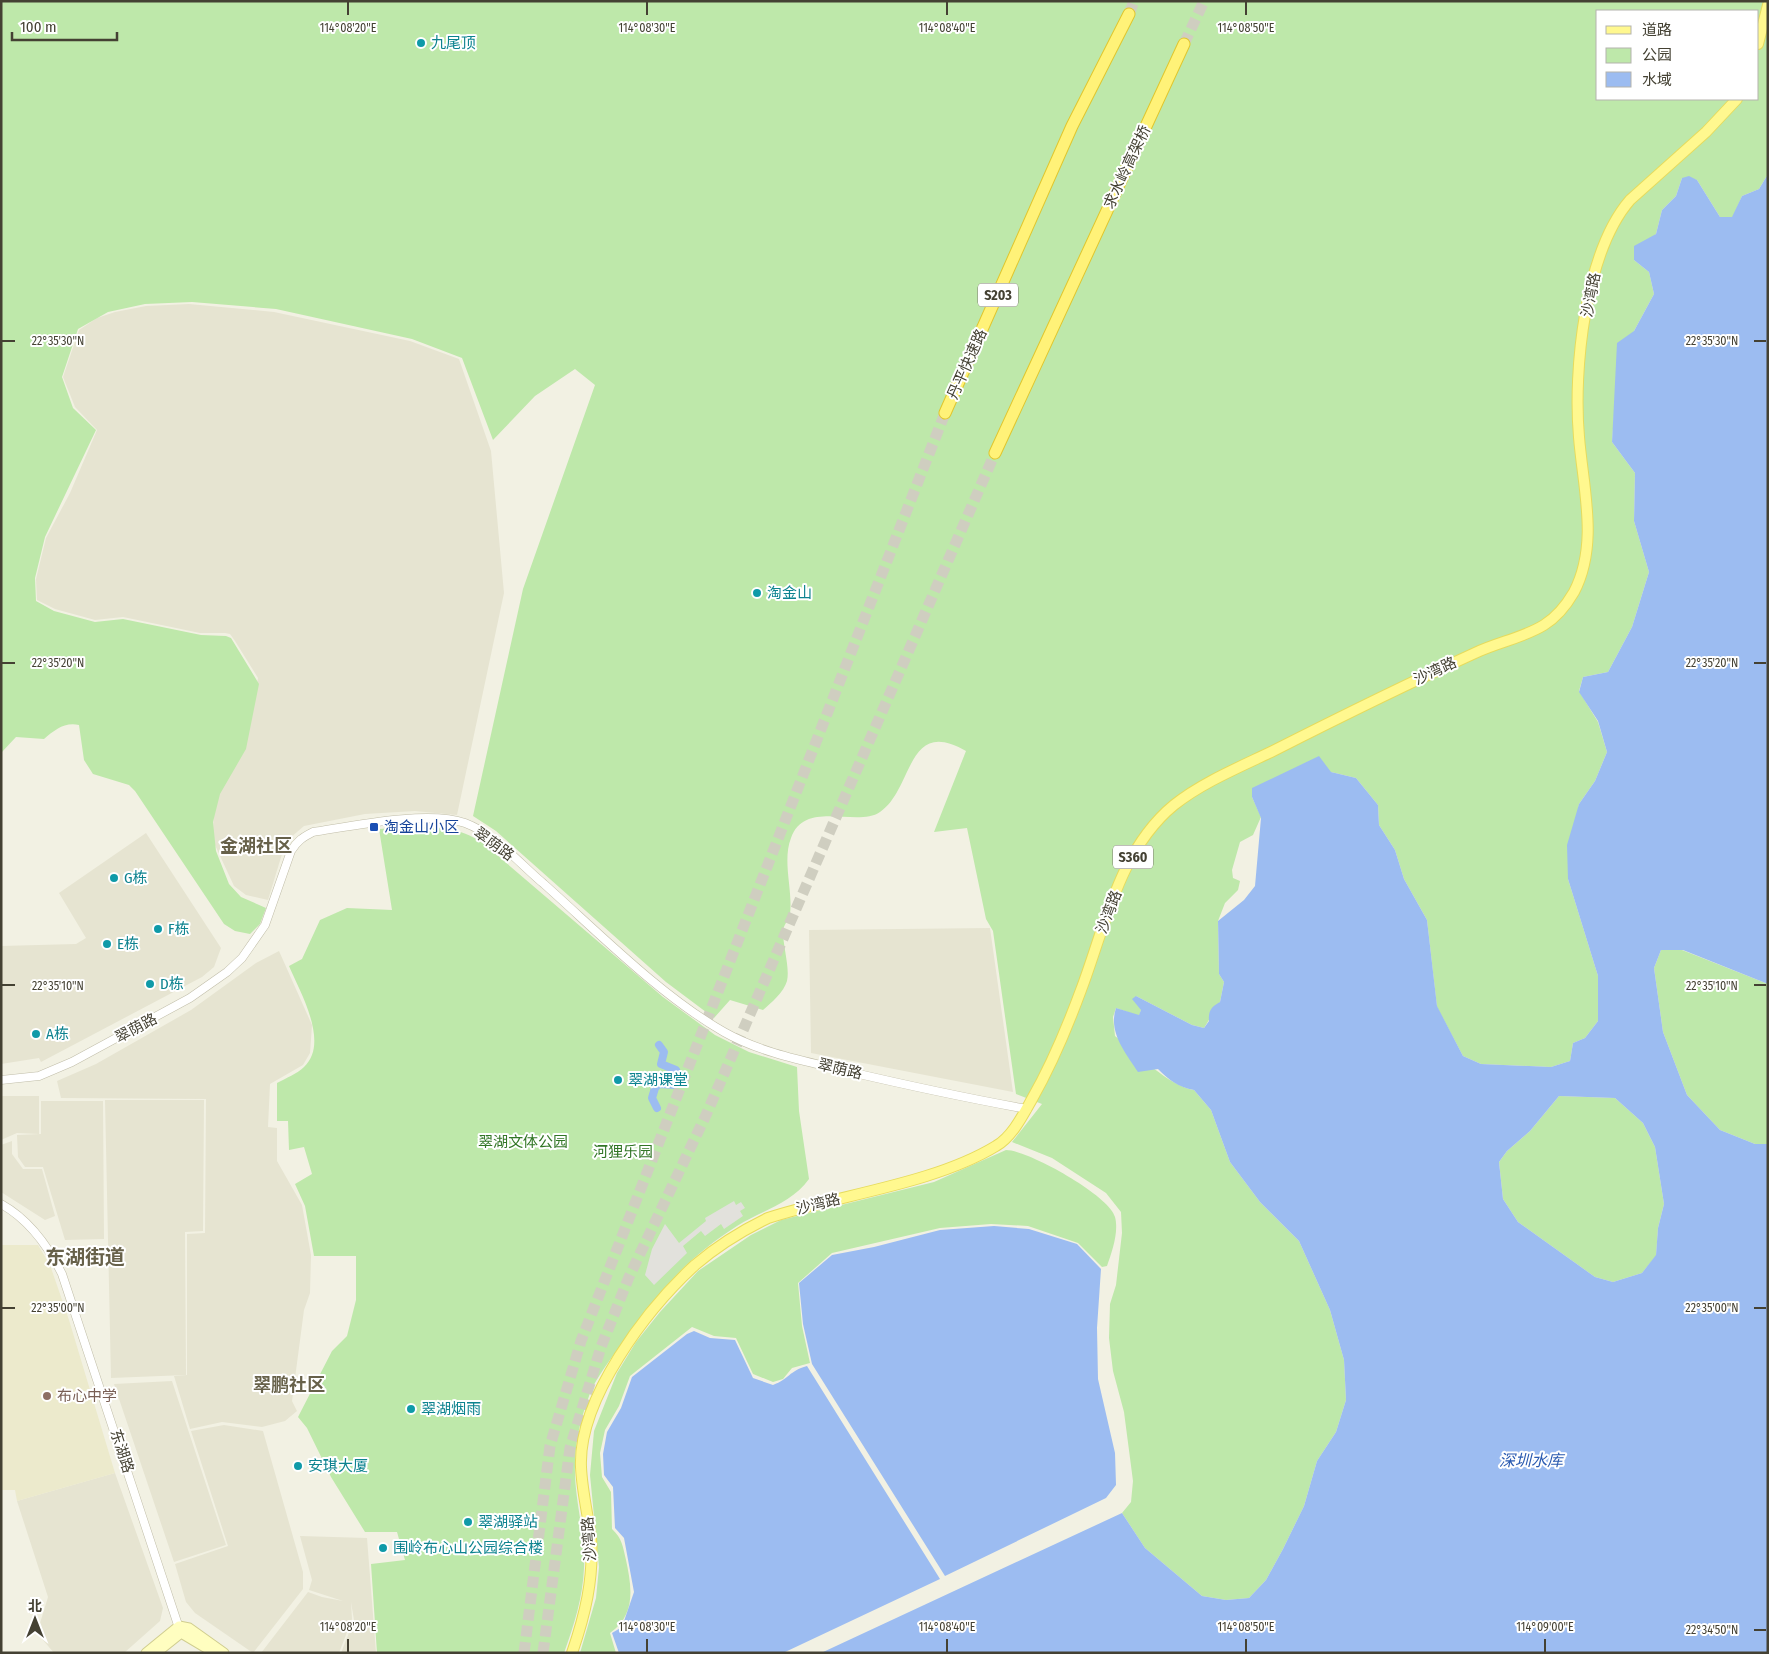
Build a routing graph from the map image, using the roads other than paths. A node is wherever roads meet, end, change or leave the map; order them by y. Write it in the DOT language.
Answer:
graph roads {
  1 [pos="1768,6"];
  2 [pos="1128,14"];
  3 [pos="1759,40"];
  4 [pos="1184,44"];
  5 [pos="1736,100"];
  6 [pos="945,413"];
  7 [pos="995,454"];
  8 [pos="1,1080"];
  9 [pos="1027,1109"];
  10 [pos="1,1204"];
  11 [pos="180,1629"];
  12 [pos="146,1653"];
  13 [pos="156,1653"];
  14 [pos="214,1653"];
  15 [pos="224,1653"];
  16 [pos="572,1653"];
  1 -- 3 [label="main road"];
  2 -- 6 [label="highway, 丹平快速路 / S203"];
  4 -- 7 [label="highway, 求水岭高架桥"];
  5 -- 9 [label="main road, 沙湾路 / S360"];
  8 -- 9 [label="street, 翠荫路"];
  9 -- 16 [label="main road, 沙湾路 / S360"];
  10 -- 11 [label="street, 东湖路"];
  11 -- 12 [label="main road"];
  11 -- 13 [label="main road"];
  11 -- 14 [label="main road"];
  11 -- 15 [label="main road"];
}
